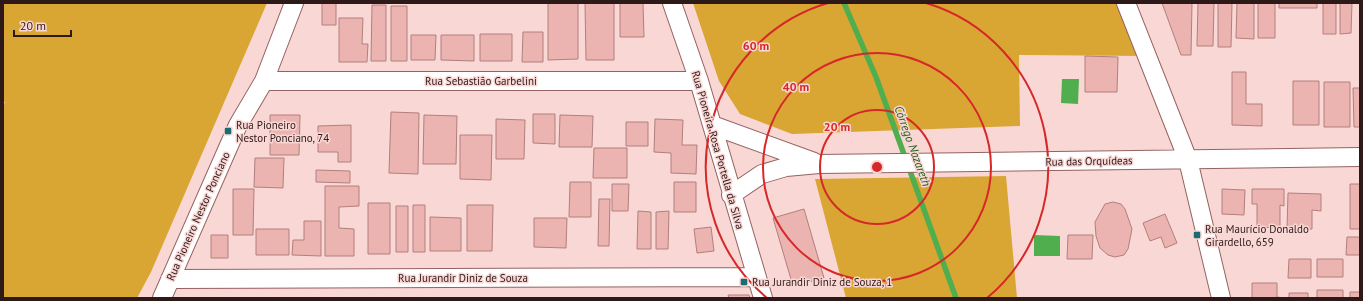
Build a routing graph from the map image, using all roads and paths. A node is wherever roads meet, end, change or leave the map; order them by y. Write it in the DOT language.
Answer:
graph roads {
  1 [pos="294,3"];
  2 [pos="672,3"];
  3 [pos="1126,3"];
  4 [pos="264,81"];
  5 [pos="699,81"];
  6 [pos="712,125"];
  7 [pos="1360,157"];
  8 [pos="1188,160"];
  9 [pos="819,164"];
  10 [pos="731,195"];
  11 [pos="757,277"];
  12 [pos="170,279"];
  13 [pos="162,298"];
  14 [pos="763,298"];
  15 [pos="1221,298"];
  1 -- 4 [label="street, Rua Pioneiro Nestor Ponciano"];
  2 -- 5 [label="street, Rua Pioneira Rosa Portella da Silva"];
  3 -- 8 [label="street"];
  4 -- 5 [label="street, Rua Sebastião Garbelini"];
  4 -- 12 [label="street, Rua Pioneiro Nestor Ponciano"];
  5 -- 6 [label="street, Rua Pioneira Rosa Portella da Silva"];
  6 -- 9 [label="street, Rua das Orquídeas"];
  6 -- 10 [label="street, Rua Pioneira Rosa Portella da Silva"];
  7 -- 8 [label="street, Rua das Orquídeas"];
  8 -- 9 [label="street, Rua das Orquídeas"];
  8 -- 15 [label="street"];
  9 -- 10 [label="street, Rua das Orquídeas"];
  10 -- 11 [label="street, Rua Pioneira Rosa Portella da Silva"];
  11 -- 12 [label="street, Rua Jurandir Diniz de Souza"];
  11 -- 14 [label="street, Rua Pioneira Rosa Portella da Silva"];
  12 -- 13 [label="street, Rua Pioneiro Nestor Ponciano"];
}
